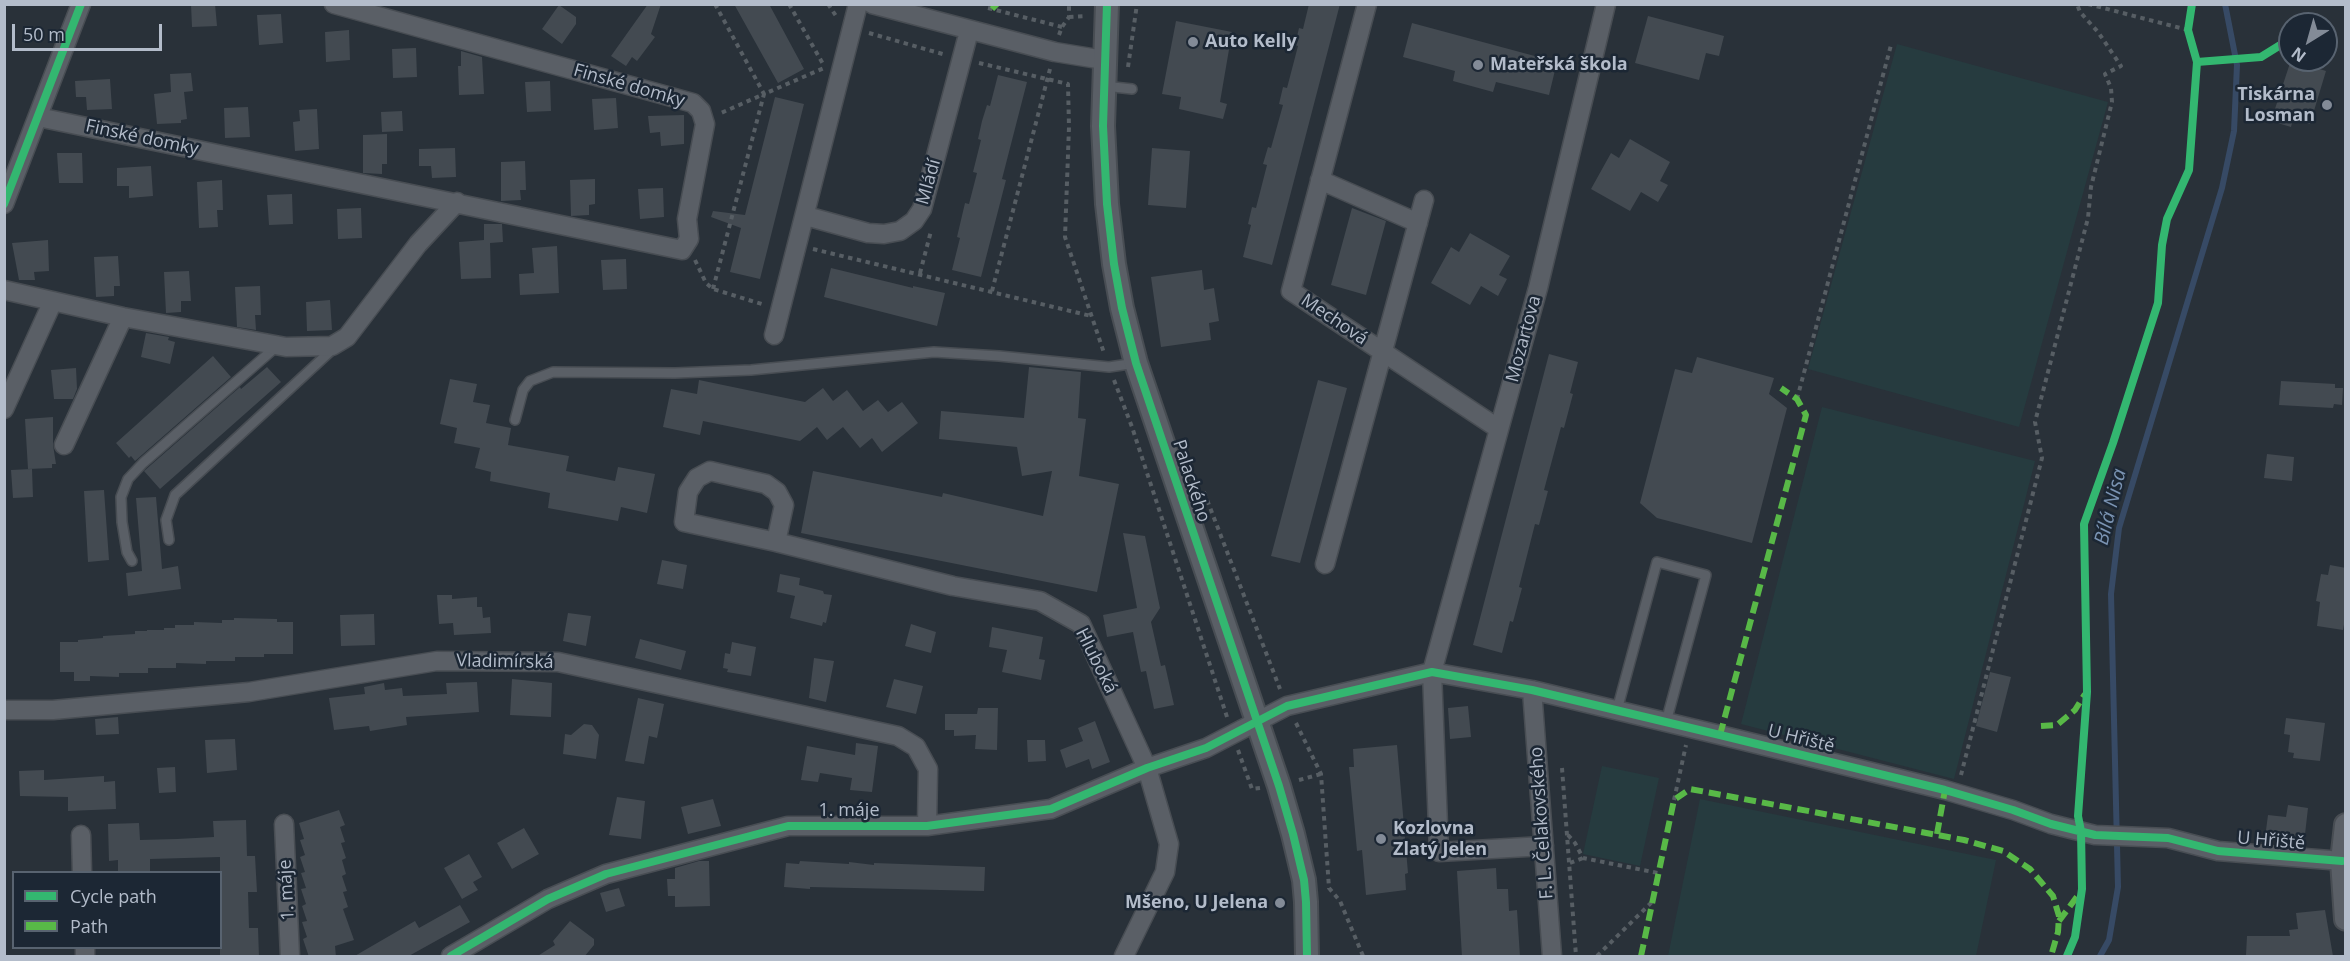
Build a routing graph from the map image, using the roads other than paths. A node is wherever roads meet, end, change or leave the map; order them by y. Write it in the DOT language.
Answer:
graph roads {
  1 [pos="81,4"];
  2 [pos="334,4"];
  3 [pos="858,4"];
  4 [pos="872,4"];
  5 [pos="1107,4"];
  6 [pos="1367,4"];
  7 [pos="1606,4"];
  8 [pos="899,8"];
  9 [pos="969,31"];
  10 [pos="1104,60"];
  11 [pos="38,117"];
  12 [pos="1320,180"];
  13 [pos="1424,200"];
  14 [pos="457,202"];
  15 [pos="4,204"];
  16 [pos="806,216"];
  17 [pos="1418,223"];
  18 [pos="4,290"];
  19 [pos="53,301"];
  20 [pos="123,317"];
  21 [pos="774,335"];
  22 [pos="340,342"];
  23 [pos="277,346"];
  24 [pos="1382,353"];
  25 [pos="1136,363"];
  26 [pos="4,409"];
  27 [pos="515,420"];
  28 [pos="1499,429"];
  29 [pos="64,445"];
  30 [pos="169,540"];
  31 [pos="776,543"];
  32 [pos="132,561"];
  33 [pos="1325,564"];
  34 [pos="1432,672"];
  35 [pos="1532,690"];
  36 [pos="4,710"];
  37 [pos="1617,710"];
  38 [pos="1256,722"];
  39 [pos="1666,722"];
  40 [pos="1147,768"];
  41 [pos="284,824"];
  42 [pos="2346,825"];
  43 [pos="927,826"];
  44 [pos="81,835"];
  45 [pos="1544,846"];
  46 [pos="2342,861"];
  47 [pos="82,871"];
  48 [pos="2346,919"];
  49 [pos="290,957"];
  50 [pos="451,957"];
  51 [pos="1124,957"];
  52 [pos="1307,957"];
  53 [pos="1552,957"];
  1 -- 11 [label="street"];
  2 -- 14 [label="street, Finské domky"];
  3 -- 16 [label="street"];
  4 -- 8 [label="street"];
  5 -- 10 [label="street, Palackého"];
  6 -- 12 [label="street, Mechová"];
  7 -- 28 [label="street, Mozartova"];
  8 -- 9 [label="street"];
  9 -- 10 [label="street"];
  9 -- 16 [label="street, Mládí"];
  10 -- 25 [label="street, Palackého"];
  11 -- 14 [label="street, Finské domky"];
  11 -- 15 [label="street"];
  12 -- 17 [label="street"];
  12 -- 24 [label="street, Mechová"];
  13 -- 17 [label="street, Mechová"];
  14 -- 22 [label="street"];
  16 -- 21 [label="street"];
  17 -- 24 [label="street, Mechová"];
  18 -- 19 [label="street"];
  19 -- 20 [label="street"];
  19 -- 26 [label="street"];
  20 -- 23 [label="street"];
  20 -- 29 [label="street"];
  22 -- 23 [label="street"];
  22 -- 30 [label="lane"];
  23 -- 32 [label="lane"];
  24 -- 28 [label="street, Mechová"];
  24 -- 33 [label="street, Mechová"];
  25 -- 27 [label="lane"];
  25 -- 38 [label="street, Palackého"];
  28 -- 34 [label="street, Mozartova"];
  31 -- 31 [label="street, Hluboká"];
  31 -- 40 [label="street, Hluboká"];
  34 -- 35 [label="street, U Hřiště"];
  34 -- 38 [label="street, U Hřiště"];
  34 -- 45 [label="street, Mozartova"];
  35 -- 37 [label="street, U Hřiště"];
  35 -- 45 [label="street, F. L. Čelakovského"];
  36 -- 43 [label="street, Vladimírská"];
  37 -- 39 [label="street, U Hřiště"];
  37 -- 39 [label="lane"];
  38 -- 40 [label="street, 1. máje"];
  38 -- 52 [label="street, Palackého"];
  39 -- 46 [label="street, U Hřiště"];
  40 -- 43 [label="street, 1. máje"];
  40 -- 51 [label="street, Hluboká"];
  41 -- 49 [label="street, 1. máje"];
  42 -- 46 [label="street"];
  43 -- 50 [label="street, 1. máje"];
  44 -- 47 [label="street"];
  45 -- 53 [label="street, F. L. Čelakovského"];
  46 -- 48 [label="street"];
}
